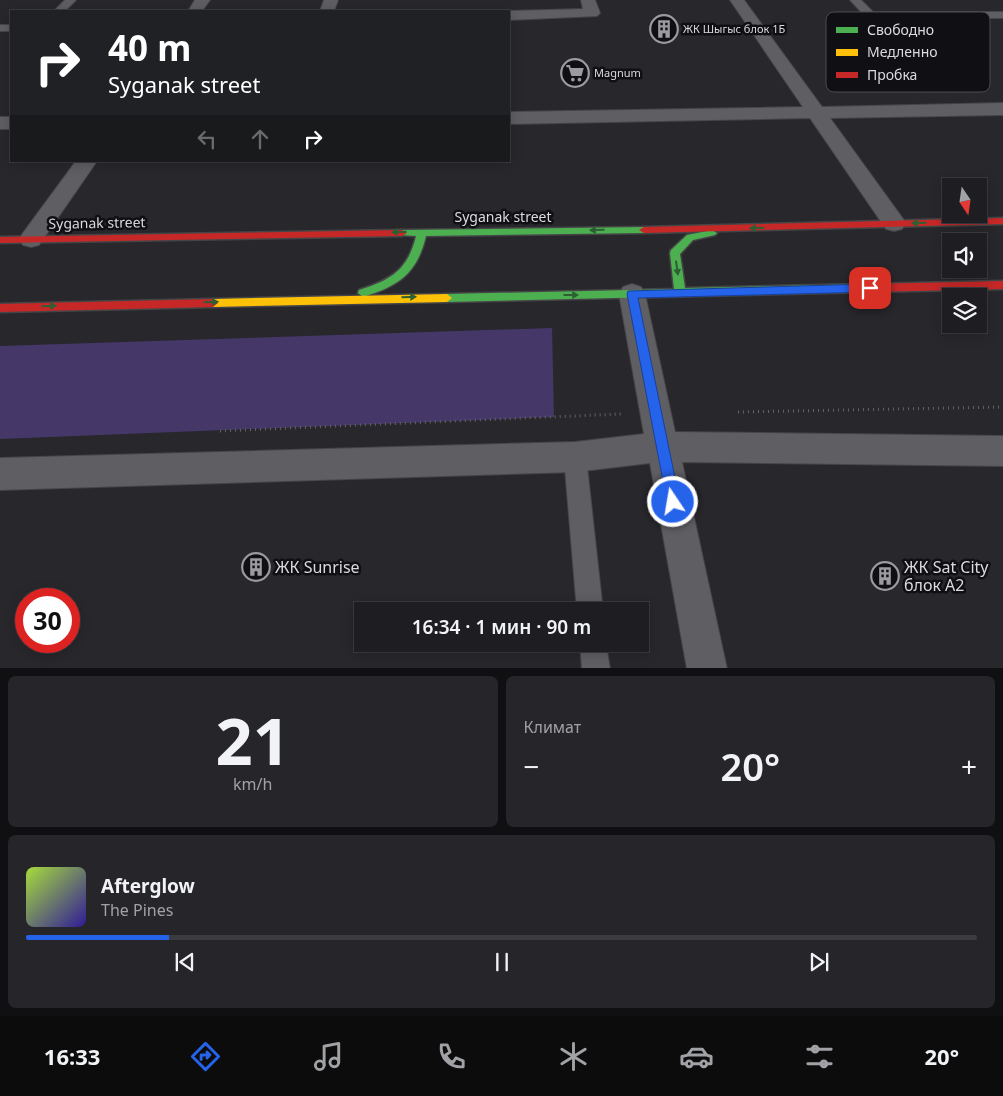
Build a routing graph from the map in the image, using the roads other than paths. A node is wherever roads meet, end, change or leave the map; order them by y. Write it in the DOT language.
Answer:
graph roads {
  1 [pos="71,0"];
  2 [pos="588,0"];
  3 [pos="736,0"];
  4 [pos="855,0"];
  5 [pos="969,5"];
  6 [pos="60,10"];
  7 [pos="868,12"];
  8 [pos="978,12"];
  9 [pos="990,14"];
  10 [pos="1003,14"];
  11 [pos="510,15"];
  12 [pos="1003,109"];
  13 [pos="814,113"];
  14 [pos="510,118"];
  15 [pos="86,162"];
  16 [pos="1003,221"];
  17 [pos="894,223"];
  18 [pos="736,228"];
  19 [pos="422,232"];
  20 [pos="31,239"];
  21 [pos="0,240"];
  22 [pos="1003,284"];
  23 [pos="680,293"];
  24 [pos="632,294"];
  25 [pos="337,299"];
  26 [pos="0,308"];
  27 [pos="662,447"];
  28 [pos="1003,451"];
  29 [pos="575,456"];
  30 [pos="0,474"];
  31 [pos="589,602"];
  32 [pos="595,652"];
  33 [pos="596,668"];
  34 [pos="707,668"];
  1 -- 6 [label="lane"];
  2 -- 11 [label="street"];
  3 -- 13 [label="street"];
  4 -- 7 [label="lane"];
  5 -- 8 [label="lane"];
  9 -- 10 [label="lane"];
  12 -- 13 [label="street"];
  13 -- 14 [label="street"];
  13 -- 17 [label="street"];
  15 -- 20 [label="street"];
  16 -- 17 [label="main road, Syganak street, one-way"];
  17 -- 18 [label="main road, Syganak street, one-way"];
  18 -- 19 [label="main road, Syganak street, one-way"];
  18 -- 23 [label="main road, one-way"];
  19 -- 20 [label="main road, Syganak street, one-way"];
  19 -- 25 [label="main road"];
  20 -- 21 [label="main road, Syganak street"];
  22 -- 23 [label="main road"];
  23 -- 24 [label="main road"];
  25 -- 24 [label="main road, one-way"];
  24 -- 27 [label="street"];
  26 -- 25 [label="main road, one-way"];
  27 -- 28 [label="street"];
  27 -- 29 [label="street"];
  27 -- 34 [label="street"];
  29 -- 30 [label="street"];
  29 -- 31 [label="lane"];
  32 -- 33 [label="lane"];
}
